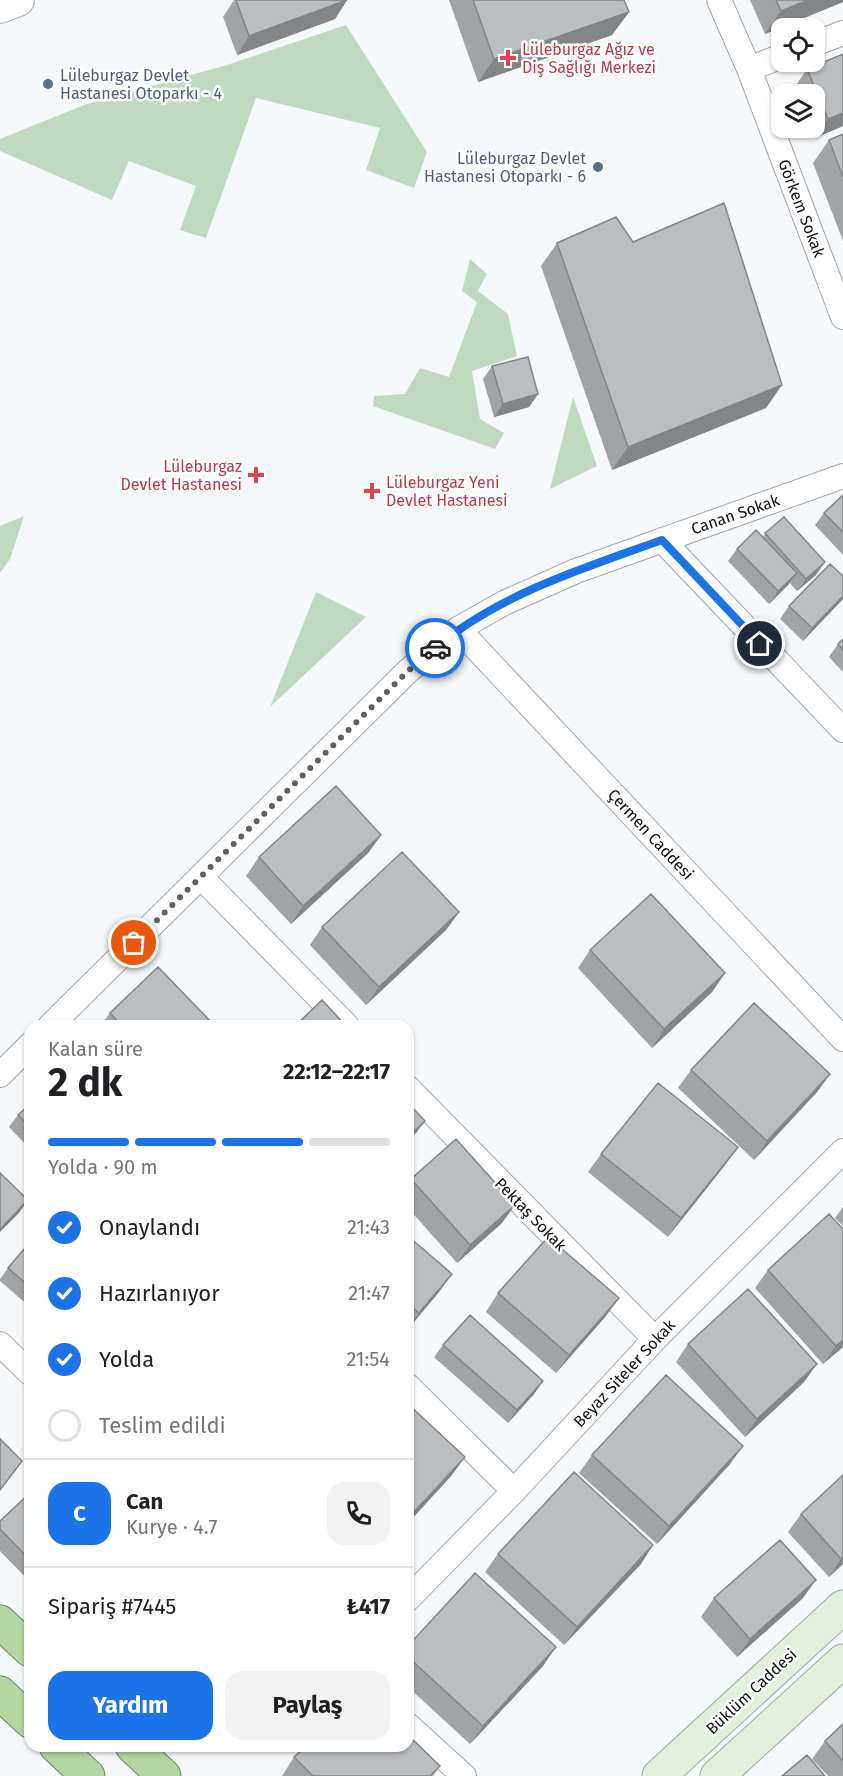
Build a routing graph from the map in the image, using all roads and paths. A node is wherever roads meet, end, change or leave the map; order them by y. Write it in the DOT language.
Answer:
graph roads {
  1 [pos="18,0"];
  2 [pos="719,0"];
  3 [pos="0,7"];
  4 [pos="843,33"];
  5 [pos="825,40"];
  6 [pos="771,60"];
  7 [pos="749,69"];
  8 [pos="843,317"];
  9 [pos="843,476"];
  10 [pos="662,540"];
  11 [pos="458,628"];
  12 [pos="843,730"];
  13 [pos="201,877"];
  14 [pos="56,1020"];
  15 [pos="341,1020"];
  16 [pos="843,1039"];
  17 [pos="24,1051"];
  18 [pos="0,1075"];
  19 [pos="414,1094"];
  20 [pos="843,1151"];
  21 [pos="655,1339"];
  22 [pos="0,1344"];
  23 [pos="24,1366"];
  24 [pos="414,1392"];
  25 [pos="514,1491"];
  26 [pos="414,1593"];
  27 [pos="843,1606"];
  28 [pos="0,1622"];
  29 [pos="24,1644"];
  30 [pos="843,1661"];
  31 [pos="0,1693"];
  32 [pos="24,1715"];
  33 [pos="414,1730"];
  34 [pos="62,1752"];
  35 [pos="138,1752"];
  36 [pos="88,1776"];
  37 [pos="164,1776"];
  38 [pos="464,1776"];
  39 [pos="659,1776"];
  40 [pos="717,1776"];
  1 -- 3 [label="street"];
  2 -- 7 [label="street, Görkem Sokak"];
  4 -- 5 [label="street"];
  6 -- 7 [label="street"];
  7 -- 8 [label="street, Görkem Sokak"];
  9 -- 10 [label="street, Canan Sokak"];
  10 -- 11 [label="street, Canan Sokak"];
  10 -- 12 [label="street"];
  11 -- 13 [label="street, Canan Sokak"];
  11 -- 16 [label="street, Çermen Caddesi"];
  13 -- 14 [label="street, Canan Sokak"];
  13 -- 15 [label="street"];
  17 -- 18 [label="street"];
  19 -- 21 [label="street, Pektaş Sokak"];
  20 -- 21 [label="street, Beyaz Siteler Sokak"];
  21 -- 25 [label="street, Beyaz Siteler Sokak"];
  22 -- 23 [label="street"];
  24 -- 25 [label="street"];
  25 -- 26 [label="street, Beyaz Siteler Sokak"];
  27 -- 39 [label="main road, Büklüm Caddesi"];
  28 -- 29 [label="highway"];
  30 -- 40 [label="main road"];
  31 -- 32 [label="highway"];
  33 -- 38 [label="street"];
  34 -- 36 [label="highway"];
  35 -- 37 [label="highway"];
}
